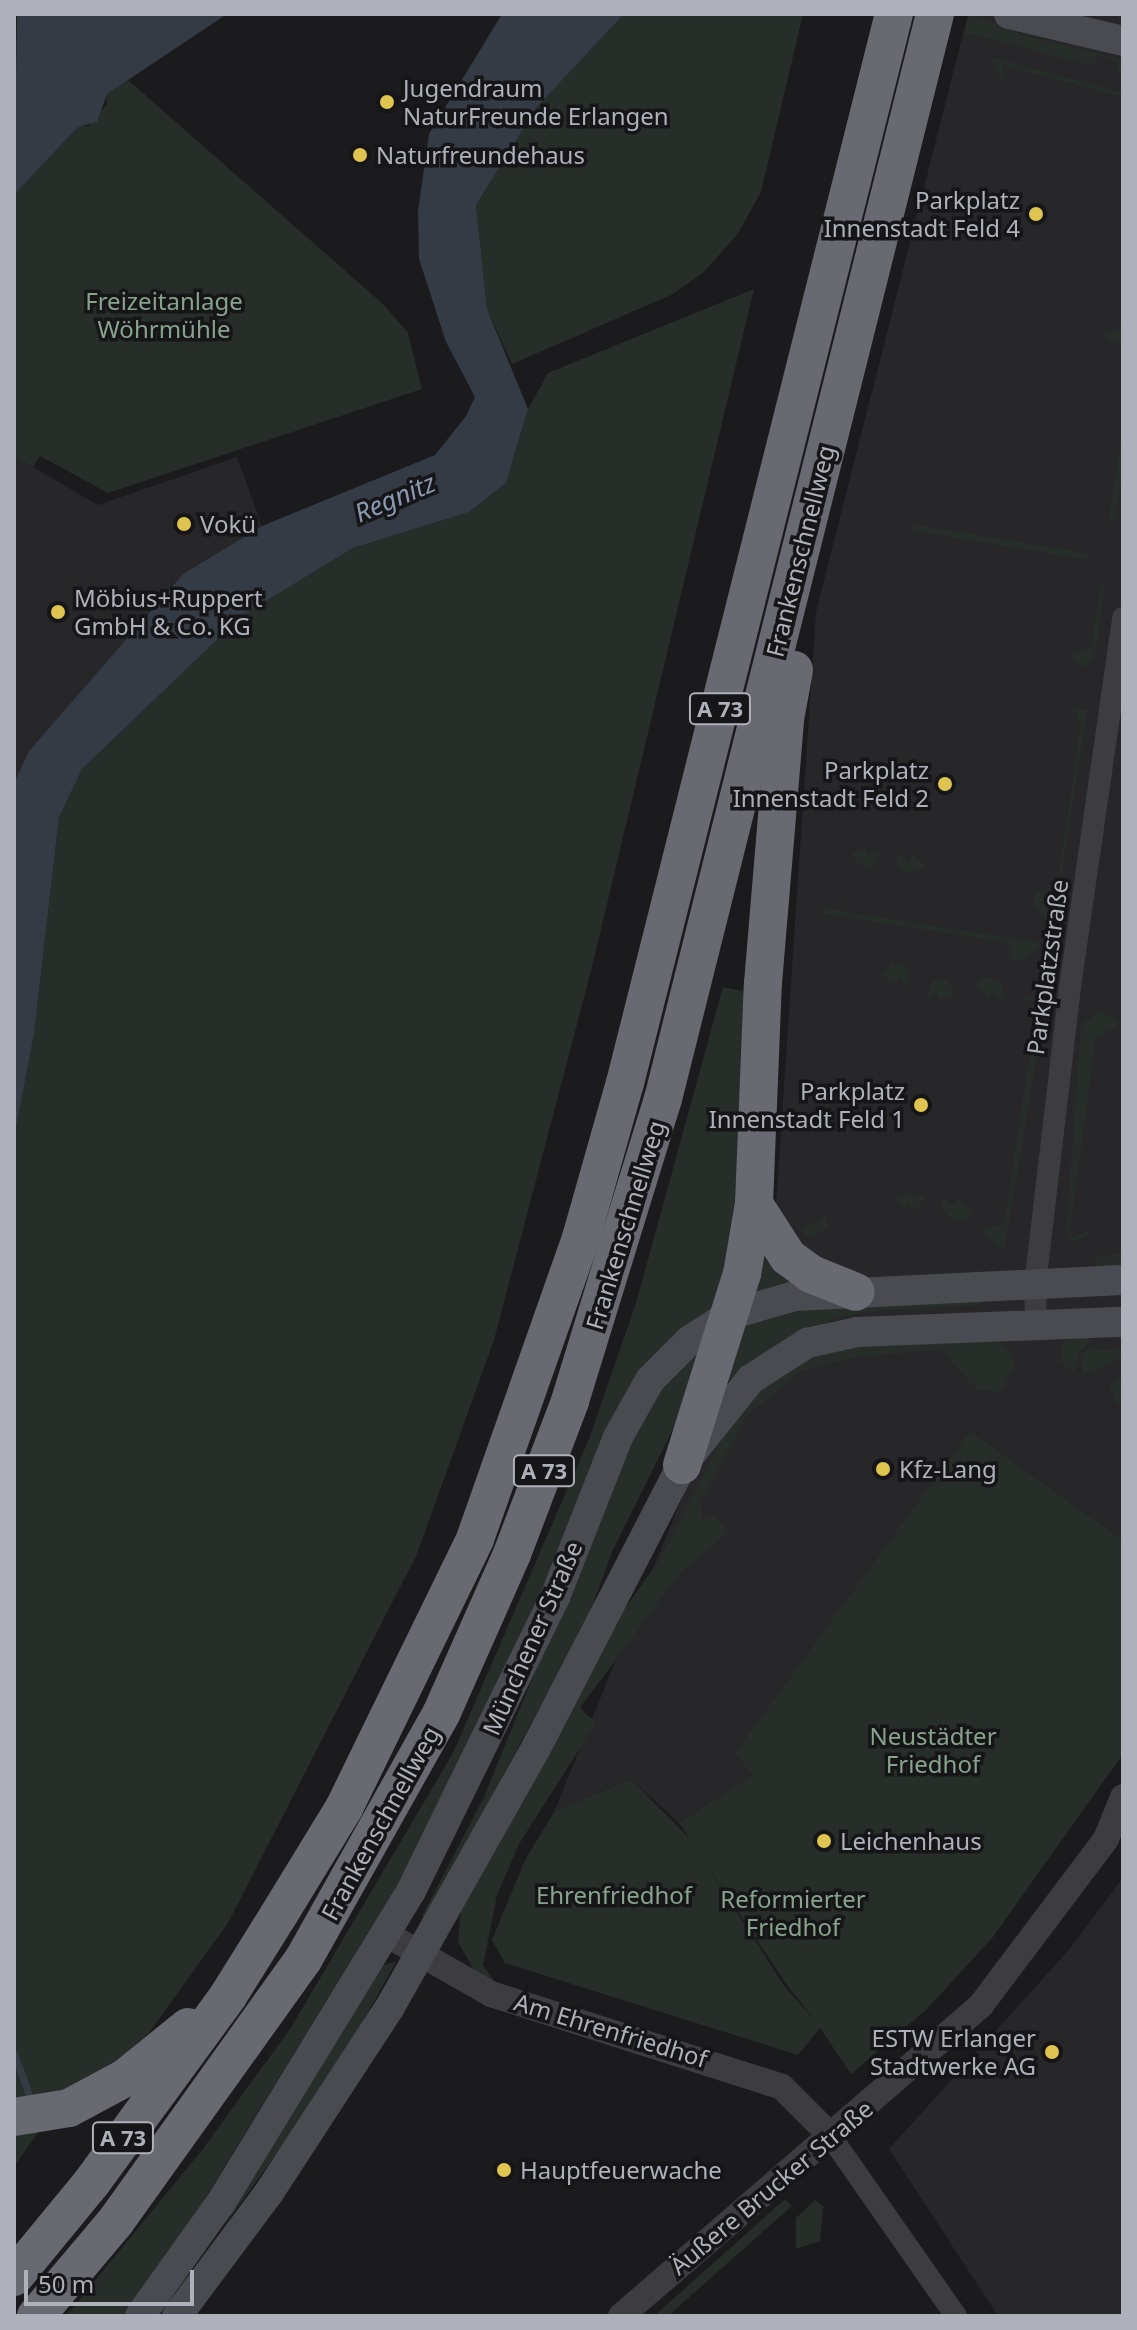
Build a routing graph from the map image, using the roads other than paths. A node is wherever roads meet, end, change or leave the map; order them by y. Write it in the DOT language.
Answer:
graph roads {
  1 [pos="1009,14"];
  2 [pos="892,24"];
  3 [pos="932,27"];
  4 [pos="1123,41"];
  5 [pos="808,517"];
  6 [pos="1123,618"];
  7 [pos="754,1204"];
  8 [pos="1123,1280"];
  9 [pos="1035,1285"];
  10 [pos="856,1292"];
  11 [pos="729,1315"];
  12 [pos="1123,1322"];
  13 [pos="1036,1325"];
  14 [pos="682,1465"];
  15 [pos="1123,1797"];
  16 [pos="1115,1834"];
  17 [pos="386,1934"];
  18 [pos="421,1954"];
  19 [pos="228,1996"];
  20 [pos="14,2117"];
  21 [pos="829,2134"];
  22 [pos="14,2277"];
  23 [pos="36,2316"];
  24 [pos="140,2316"];
  25 [pos="177,2316"];
  26 [pos="621,2316"];
  27 [pos="956,2316"];
  1 -- 4 [label="main road"];
  2 -- 19 [label="highway, Frankenschnellweg / A 73"];
  3 -- 5 [label="highway, Frankenschnellweg / A 73"];
  5 -- 7 [label="highway"];
  5 -- 23 [label="highway, Frankenschnellweg / A 73"];
  6 -- 9 [label="street, Parkplatzstraße"];
  7 -- 10 [label="highway"];
  7 -- 11 [label="highway"];
  8 -- 9 [label="main road, Münchener Straße"];
  9 -- 10 [label="main road, Münchener Straße"];
  9 -- 13 [label="street, Parkplatzstraße"];
  10 -- 11 [label="main road, Münchener Straße"];
  11 -- 14 [label="highway"];
  11 -- 17 [label="main road, Münchener Straße"];
  12 -- 13 [label="main road, Münchener Straße"];
  13 -- 14 [label="main road, Münchener Straße"];
  14 -- 18 [label="main road, Münchener Straße"];
  15 -- 16 [label="street, Äußere Brucker Straße"];
  16 -- 21 [label="street, Äußere Brucker Straße"];
  17 -- 18 [label="street, Am Ehrenfriedhof"];
  17 -- 24 [label="main road, Münchener Straße"];
  18 -- 21 [label="street, Am Ehrenfriedhof"];
  18 -- 25 [label="main road, Münchener Straße"];
  19 -- 20 [label="highway"];
  19 -- 22 [label="highway, Frankenschnellweg / A 73"];
  21 -- 26 [label="street, Äußere Brucker Straße"];
  21 -- 27 [label="street"];
}
